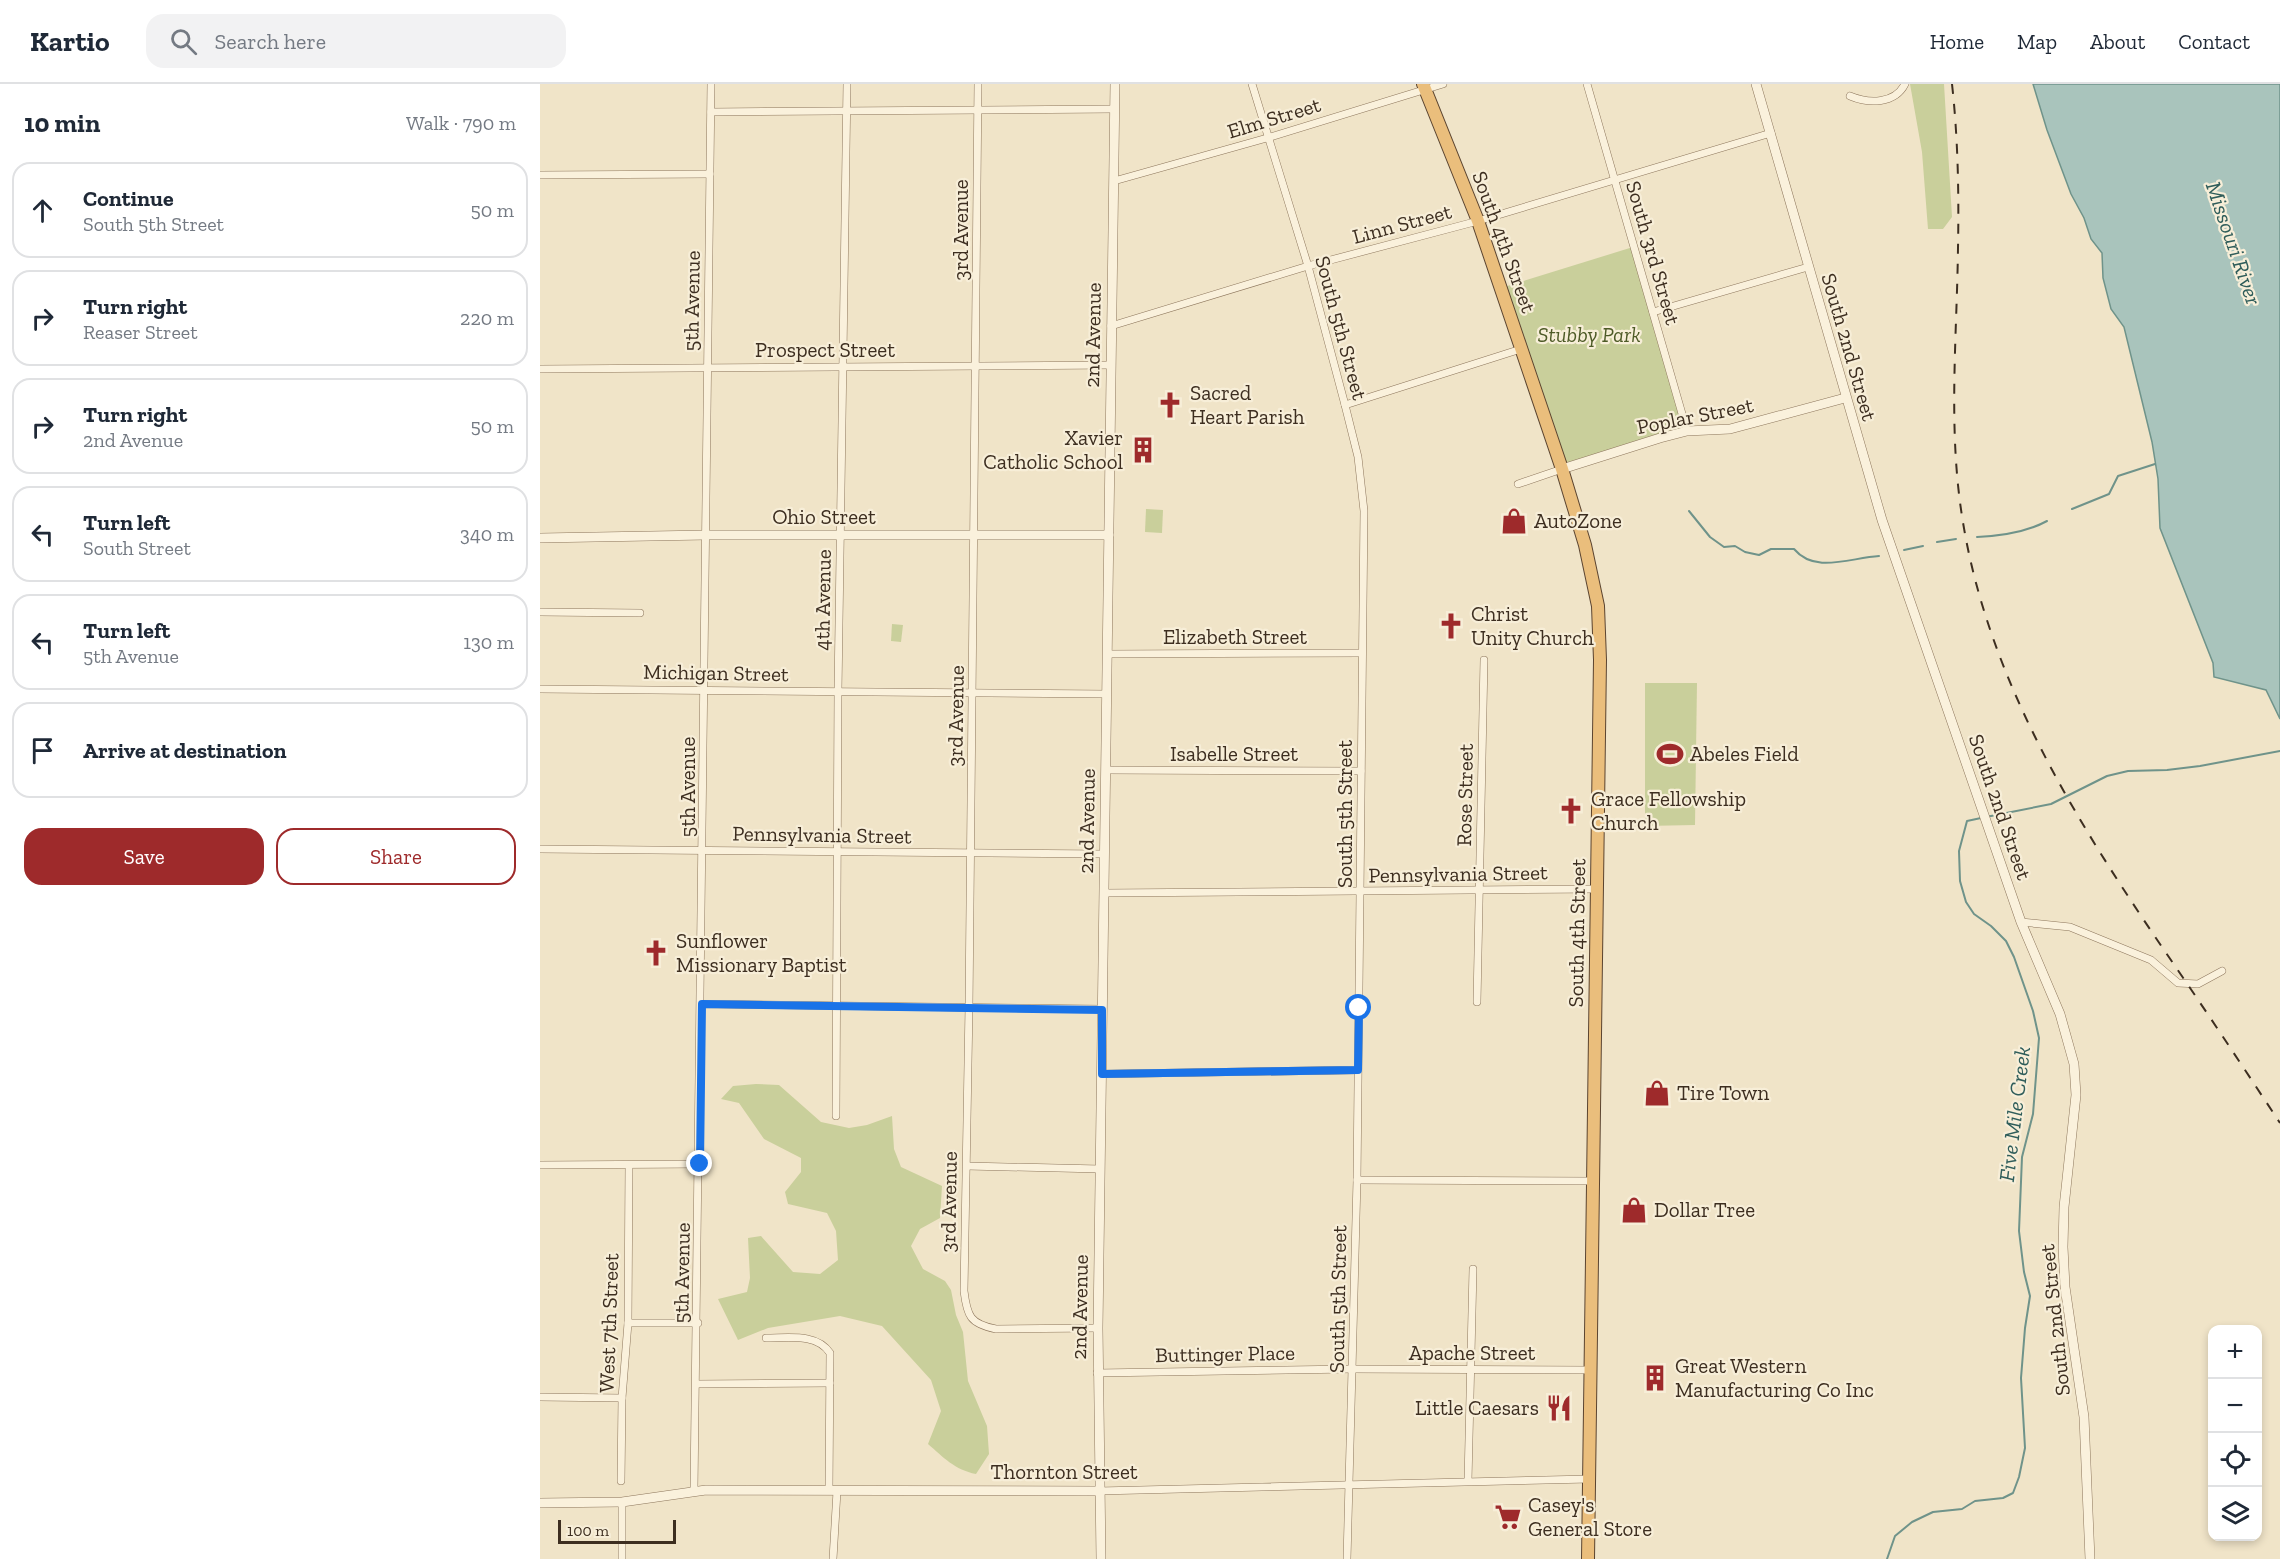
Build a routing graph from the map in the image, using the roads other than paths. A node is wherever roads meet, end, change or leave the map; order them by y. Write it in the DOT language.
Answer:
graph roads {
  1 [pos="711,84"];
  2 [pos="847,84"];
  3 [pos="978,84"];
  4 [pos="1115,84"];
  5 [pos="1252,84"];
  6 [pos="1443,84"];
  7 [pos="1587,84"];
  8 [pos="1756,84"];
  9 [pos="1905,84"];
  10 [pos="1424,86"];
  11 [pos="1851,96"];
  12 [pos="978,109"];
  13 [pos="1114,109"];
  14 [pos="847,111"];
  15 [pos="711,112"];
  16 [pos="1771,133"];
  17 [pos="1267,138"];
  18 [pos="710,174"];
  19 [pos="540,175"];
  20 [pos="1615,180"];
  21 [pos="1114,181"];
  22 [pos="1478,221"];
  23 [pos="1308,266"];
  24 [pos="1808,267"];
  25 [pos="1653,312"];
  26 [pos="1111,326"];
  27 [pos="1521,349"];
  28 [pos="1111,365"];
  29 [pos="844,366"];
  30 [pos="977,366"];
  31 [pos="708,367"];
  32 [pos="540,369"];
  33 [pos="1845,398"];
  34 [pos="1346,405"];
  35 [pos="1687,431"];
  36 [pos="1562,469"];
  37 [pos="1518,484"];
  38 [pos="974,534"];
  39 [pos="840,535"];
  40 [pos="1109,535"];
  41 [pos="706,536"];
  42 [pos="540,538"];
  43 [pos="540,612"];
  44 [pos="640,613"];
  45 [pos="1362,653"];
  46 [pos="1107,654"];
  47 [pos="1484,660"];
  48 [pos="540,689"];
  49 [pos="705,689"];
  50 [pos="838,691"];
  51 [pos="972,693"];
  52 [pos="1107,694"];
  53 [pos="1106,770"];
  54 [pos="1361,771"];
  55 [pos="540,849"];
  56 [pos="704,849"];
  57 [pos="837,851"];
  58 [pos="971,853"];
  59 [pos="1104,854"];
  60 [pos="1597,889"];
  61 [pos="1480,890"];
  62 [pos="1361,891"];
  63 [pos="1104,893"];
  64 [pos="2021,922"];
  65 [pos="2222,971"];
  66 [pos="1477,1002"];
  67 [pos="702,1004"];
  68 [pos="837,1006"];
  69 [pos="969,1007"];
  70 [pos="1102,1010"];
  71 [pos="1358,1070"];
  72 [pos="1102,1074"];
  73 [pos="836,1116"];
  74 [pos="700,1164"];
  75 [pos="540,1165"];
  76 [pos="629,1165"];
  77 [pos="967,1166"];
  78 [pos="1100,1169"];
  79 [pos="1357,1180"];
  80 [pos="1593,1181"];
  81 [pos="1473,1269"];
  82 [pos="628,1323"];
  83 [pos="698,1323"];
  84 [pos="1098,1328"];
  85 [pos="766,1338"];
  86 [pos="1352,1369"];
  87 [pos="1469,1369"];
  88 [pos="1590,1370"];
  89 [pos="1097,1373"];
  90 [pos="830,1383"];
  91 [pos="696,1384"];
  92 [pos="540,1397"];
  93 [pos="622,1398"];
  94 [pos="1589,1479"];
  95 [pos="621,1481"];
  96 [pos="1468,1481"];
  97 [pos="1348,1485"];
  98 [pos="694,1491"];
  99 [pos="833,1491"];
  100 [pos="1099,1491"];
  101 [pos="622,1502"];
  102 [pos="540,1503"];
  103 [pos="622,1559"];
  104 [pos="833,1559"];
  105 [pos="1101,1559"];
  106 [pos="1347,1559"];
  107 [pos="1588,1559"];
  108 [pos="2090,1559"];
  1 -- 15 [label="street, 5th Avenue"];
  2 -- 14 [label="street, 4th Avenue"];
  3 -- 12 [label="street, 3rd Avenue"];
  4 -- 13 [label="street, 2nd Avenue"];
  5 -- 17 [label="street, South 5th Street"];
  6 -- 10 [label="street, Elm Street"];
  7 -- 20 [label="street, South 3rd Street"];
  8 -- 16 [label="street, South 2nd Street"];
  9 -- 11 [label="street"];
  10 -- 17 [label="street, Elm Street"];
  10 -- 22 [label="highway, South 4th Street"];
  12 -- 13 [label="street"];
  12 -- 14 [label="street"];
  12 -- 30 [label="street, 3rd Avenue"];
  13 -- 21 [label="street, 2nd Avenue"];
  14 -- 15 [label="street"];
  14 -- 29 [label="street, 4th Avenue"];
  15 -- 18 [label="street, 5th Avenue"];
  16 -- 20 [label="street, Linn Street"];
  16 -- 24 [label="street, South 2nd Street"];
  17 -- 21 [label="street, Elm Street"];
  17 -- 23 [label="street, South 5th Street"];
  18 -- 19 [label="street"];
  18 -- 31 [label="street, 5th Avenue"];
  20 -- 22 [label="street, Linn Street"];
  20 -- 25 [label="street, South 3rd Street"];
  21 -- 26 [label="street, 2nd Avenue"];
  22 -- 23 [label="street, Linn Street"];
  22 -- 27 [label="highway, South 4th Street"];
  23 -- 26 [label="street, Linn Street"];
  23 -- 34 [label="street, South 5th Street"];
  24 -- 25 [label="street"];
  24 -- 33 [label="street, South 2nd Street"];
  25 -- 35 [label="street, South 3rd Street"];
  26 -- 28 [label="street, 2nd Avenue"];
  27 -- 34 [label="street"];
  27 -- 36 [label="highway, South 4th Street"];
  28 -- 30 [label="street, Prospect Street"];
  28 -- 40 [label="street, 2nd Avenue"];
  29 -- 30 [label="street, Prospect Street"];
  29 -- 31 [label="street, Prospect Street"];
  29 -- 39 [label="street, 4th Avenue"];
  30 -- 38 [label="street, 3rd Avenue"];
  31 -- 32 [label="street, Prospect Street"];
  31 -- 41 [label="street, 5th Avenue"];
  33 -- 35 [label="street, Poplar Street"];
  33 -- 64 [label="street, South 2nd Street"];
  34 -- 45 [label="street, South 5th Street"];
  35 -- 36 [label="street, Poplar Street"];
  36 -- 37 [label="street, Poplar Street"];
  36 -- 60 [label="highway, South 4th Street"];
  38 -- 39 [label="street, Ohio Street"];
  38 -- 40 [label="street, Ohio Street"];
  38 -- 51 [label="street, 3rd Avenue"];
  39 -- 41 [label="street, Ohio Street"];
  39 -- 50 [label="street, 4th Avenue"];
  40 -- 46 [label="street, 2nd Avenue"];
  41 -- 42 [label="street, Ohio Street"];
  41 -- 49 [label="street, 5th Avenue"];
  43 -- 44 [label="street"];
  45 -- 46 [label="street, Elizabeth Street"];
  45 -- 54 [label="street, South 5th Street"];
  46 -- 52 [label="street, 2nd Avenue"];
  47 -- 61 [label="street, Rose Street"];
  48 -- 49 [label="street, Michigan Street"];
  49 -- 50 [label="street, Michigan Street"];
  49 -- 56 [label="street, 5th Avenue"];
  50 -- 51 [label="street, Michigan Street"];
  50 -- 57 [label="street, 4th Avenue"];
  51 -- 52 [label="street, Michigan Street"];
  51 -- 58 [label="street, 3rd Avenue"];
  52 -- 53 [label="street, 2nd Avenue"];
  53 -- 54 [label="street, Isabelle Street"];
  53 -- 59 [label="street, 2nd Avenue"];
  54 -- 62 [label="street, South 5th Street"];
  55 -- 56 [label="street, Pennsylvania Street"];
  56 -- 57 [label="street, Pennsylvania Street"];
  56 -- 67 [label="street, 5th Avenue"];
  57 -- 58 [label="street, Pennsylvania Street"];
  57 -- 68 [label="street, 4th Avenue"];
  58 -- 59 [label="street, Pennsylvania Street"];
  58 -- 69 [label="street, 3rd Avenue"];
  59 -- 63 [label="street, 2nd Avenue"];
  60 -- 61 [label="street, Pennsylvania Street"];
  60 -- 80 [label="highway, South 4th Street"];
  61 -- 62 [label="street, Pennsylvania Street"];
  61 -- 66 [label="street, Rose Street"];
  62 -- 63 [label="street, Pennsylvania Street"];
  62 -- 71 [label="street, South 5th Street"];
  63 -- 70 [label="street, 2nd Avenue"];
  64 -- 65 [label="street"];
  64 -- 108 [label="street, South 2nd Street"];
  67 -- 68 [label="street"];
  67 -- 74 [label="street, 5th Avenue"];
  68 -- 69 [label="street"];
  68 -- 73 [label="street, 4th Avenue"];
  69 -- 70 [label="street"];
  69 -- 77 [label="street, 3rd Avenue"];
  70 -- 72 [label="street, 2nd Avenue"];
  71 -- 72 [label="street"];
  71 -- 79 [label="street, South 5th Street"];
  72 -- 78 [label="street, 2nd Avenue"];
  74 -- 76 [label="street"];
  74 -- 83 [label="street, 5th Avenue"];
  75 -- 76 [label="street"];
  76 -- 82 [label="street, West 7th Street"];
  77 -- 78 [label="street"];
  77 -- 84 [label="street, 3rd Avenue"];
  78 -- 84 [label="street, 2nd Avenue"];
  79 -- 80 [label="street"];
  79 -- 86 [label="street, South 5th Street"];
  80 -- 88 [label="highway, South 4th Street"];
  81 -- 87 [label="street"];
  82 -- 83 [label="street"];
  82 -- 93 [label="street, West 7th Street"];
  83 -- 91 [label="street, 5th Avenue"];
  84 -- 89 [label="street, 2nd Avenue"];
  85 -- 90 [label="street"];
  86 -- 87 [label="street, Apache Street"];
  86 -- 89 [label="street, Buttinger Place"];
  86 -- 97 [label="street, South 5th Street"];
  87 -- 88 [label="street, Apache Street"];
  87 -- 96 [label="street"];
  88 -- 94 [label="highway, South 4th Street"];
  89 -- 100 [label="street, 2nd Avenue"];
  90 -- 91 [label="street"];
  90 -- 99 [label="street"];
  91 -- 98 [label="street, 5th Avenue"];
  92 -- 93 [label="street"];
  93 -- 95 [label="street, West 7th Street"];
  94 -- 96 [label="street, Thornton Street"];
  94 -- 107 [label="highway, South 4th Street"];
  96 -- 97 [label="street, Thornton Street"];
  97 -- 100 [label="street, Thornton Street"];
  97 -- 106 [label="street, South 5th Street"];
  98 -- 99 [label="street, Thornton Street"];
  98 -- 101 [label="street, Thornton Street"];
  99 -- 100 [label="street, Thornton Street"];
  99 -- 104 [label="street"];
  100 -- 105 [label="street, 2nd Avenue"];
  101 -- 102 [label="street, Thornton Street"];
  101 -- 103 [label="street"];
}
